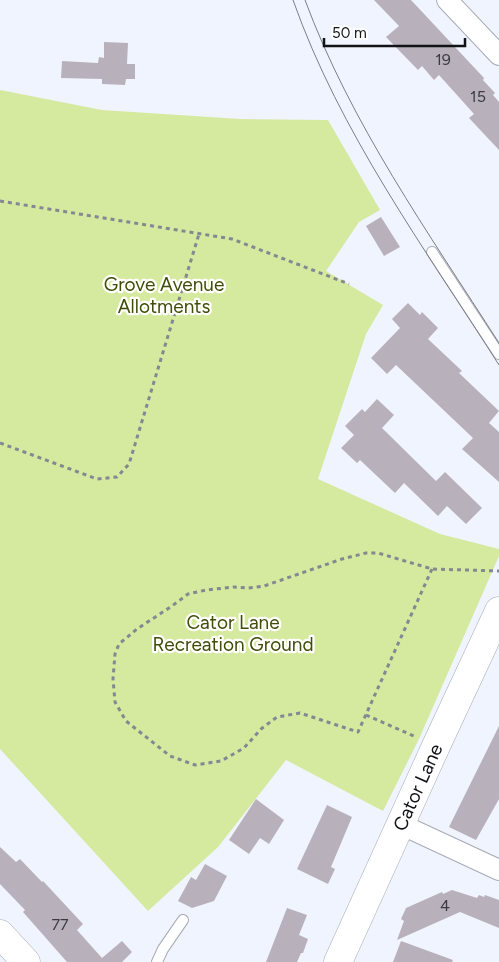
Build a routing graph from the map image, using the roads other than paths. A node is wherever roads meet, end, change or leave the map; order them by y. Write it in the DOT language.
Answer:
graph roads {
  1 [pos="447,0"];
  2 [pos="499,56"];
  3 [pos="432,252"];
  4 [pos="499,354"];
  5 [pos="499,611"];
  6 [pos="400,824"];
  7 [pos="499,870"];
  8 [pos="183,920"];
  9 [pos="0,934"];
  10 [pos="26,962"];
  11 [pos="156,962"];
  12 [pos="338,962"];
  1 -- 2 [label="street"];
  3 -- 4 [label="lane"];
  5 -- 6 [label="street, Cator Lane"];
  6 -- 7 [label="street"];
  6 -- 12 [label="street, Cator Lane"];
  8 -- 11 [label="lane"];
  9 -- 10 [label="street"];
}
